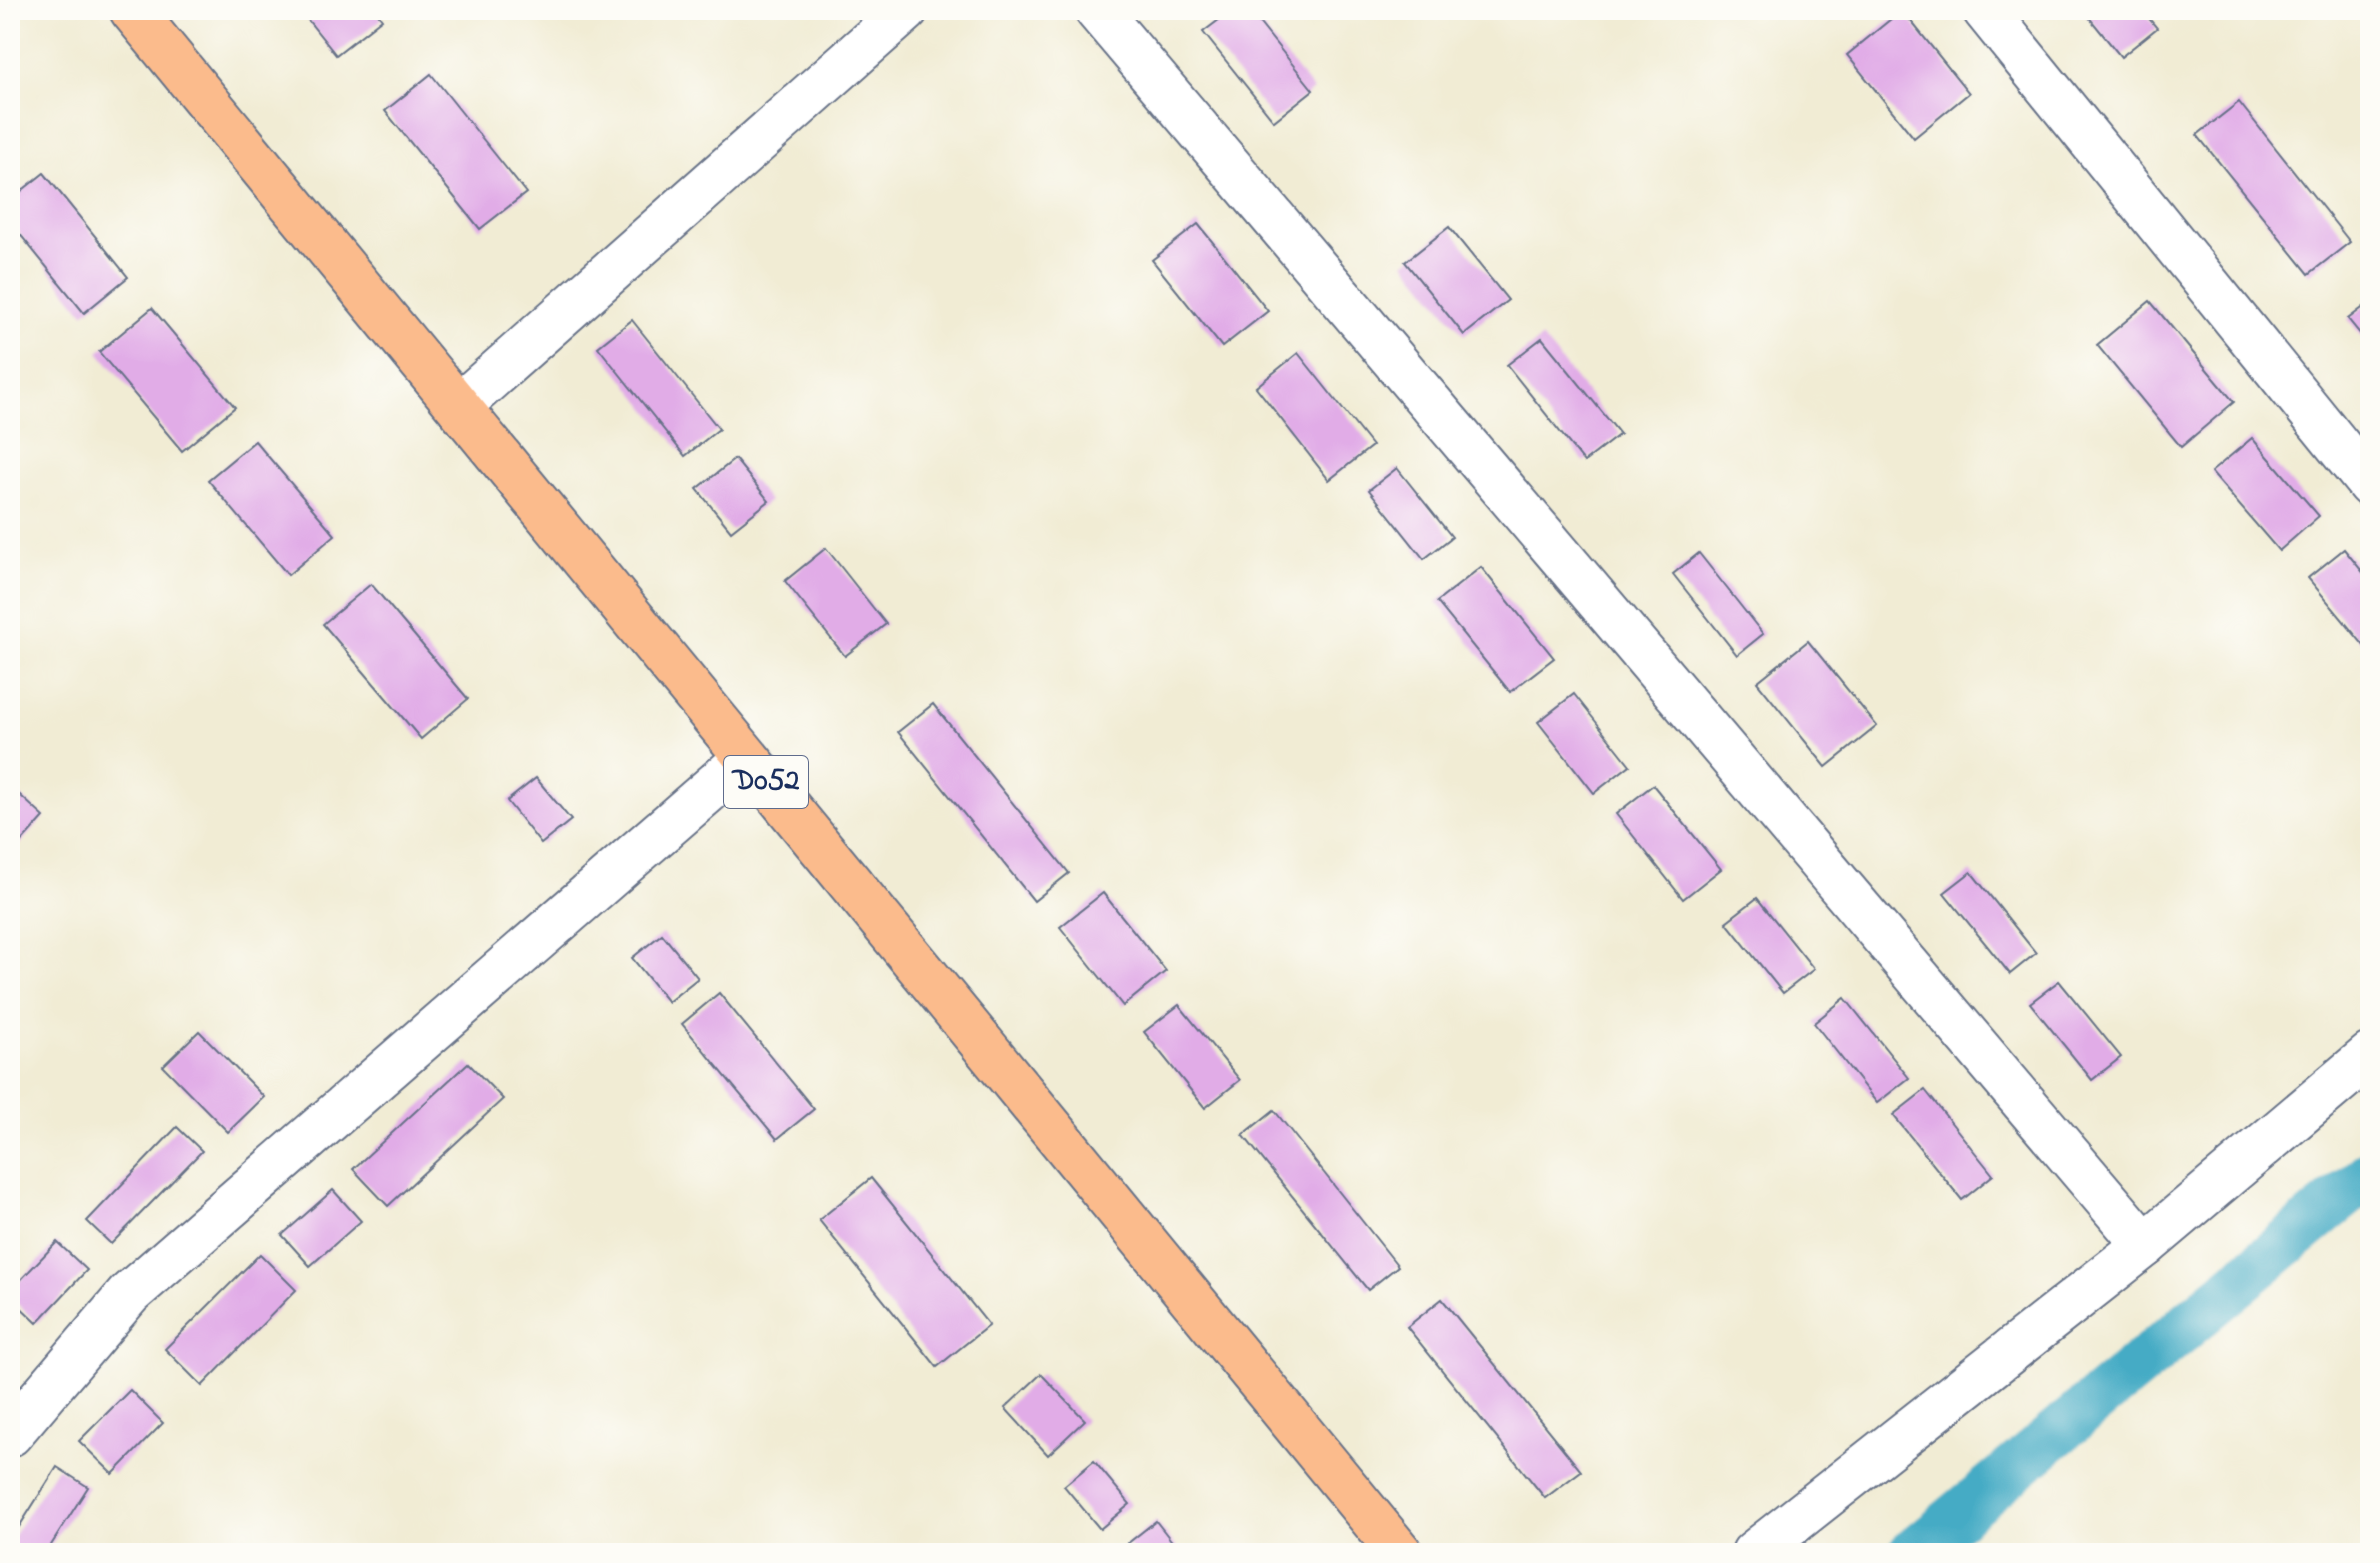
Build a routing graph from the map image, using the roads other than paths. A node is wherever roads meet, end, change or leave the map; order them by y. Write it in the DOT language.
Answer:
graph roads {
  1 [pos="132,10"];
  2 [pos="906,10"];
  3 [pos="1097,10"];
  4 [pos="1985,10"];
  5 [pos="460,405"];
  6 [pos="2370,485"];
  7 [pos="746,758"];
  8 [pos="2370,1055"];
  9 [pos="2145,1245"];
  10 [pos="10,1434"];
  11 [pos="1400,1553"];
  12 [pos="1754,1553"];
  1 -- 5 [label="main road, D052"];
  2 -- 5 [label="street"];
  3 -- 9 [label="street"];
  4 -- 6 [label="street"];
  5 -- 7 [label="main road, D052"];
  7 -- 10 [label="street"];
  7 -- 11 [label="main road, D052"];
  8 -- 9 [label="street"];
  9 -- 12 [label="street"];
}
